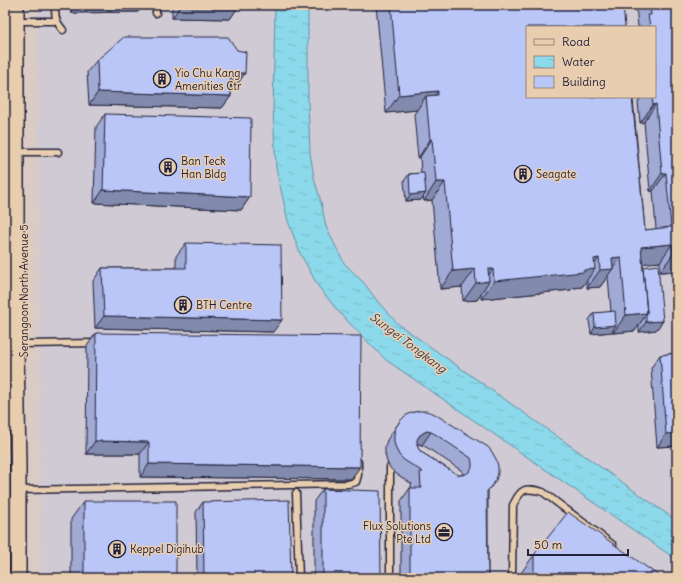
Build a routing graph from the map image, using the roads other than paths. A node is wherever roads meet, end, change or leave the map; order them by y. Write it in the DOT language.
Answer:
graph roads {
  1 [pos="16,5"];
  2 [pos="25,5"];
  3 [pos="55,5"];
  4 [pos="156,5"];
  5 [pos="156,13"];
  6 [pos="24,21"];
  7 [pos="56,21"];
  8 [pos="63,30"];
  9 [pos="25,152"];
  10 [pos="58,152"];
  11 [pos="101,343"];
  12 [pos="24,344"];
  13 [pos="358,452"];
  14 [pos="390,466"];
  15 [pos="21,490"];
  16 [pos="296,493"];
  17 [pos="620,549"];
  18 [pos="18,578"];
  19 [pos="25,578"];
  20 [pos="299,578"];
  21 [pos="390,578"];
  22 [pos="512,578"];
  1 -- 15 [label="street, Serangoon North Avenue 5"];
  2 -- 6 [label="street, Serangoon North Avenue 5"];
  3 -- 7 [label="lane"];
  4 -- 5 [label="lane"];
  6 -- 7 [label="lane"];
  6 -- 9 [label="street, Serangoon North Avenue 5"];
  7 -- 8 [label="lane"];
  9 -- 10 [label="lane"];
  9 -- 12 [label="street, Serangoon North Avenue 5"];
  11 -- 12 [label="lane"];
  12 -- 15 [label="street, Serangoon North Avenue 5"];
  13 -- 15 [label="lane"];
  14 -- 21 [label="lane"];
  15 -- 18 [label="street, Serangoon North Avenue 5"];
  15 -- 19 [label="street, Serangoon North Avenue 5"];
  16 -- 20 [label="lane"];
  17 -- 22 [label="lane"];
}
